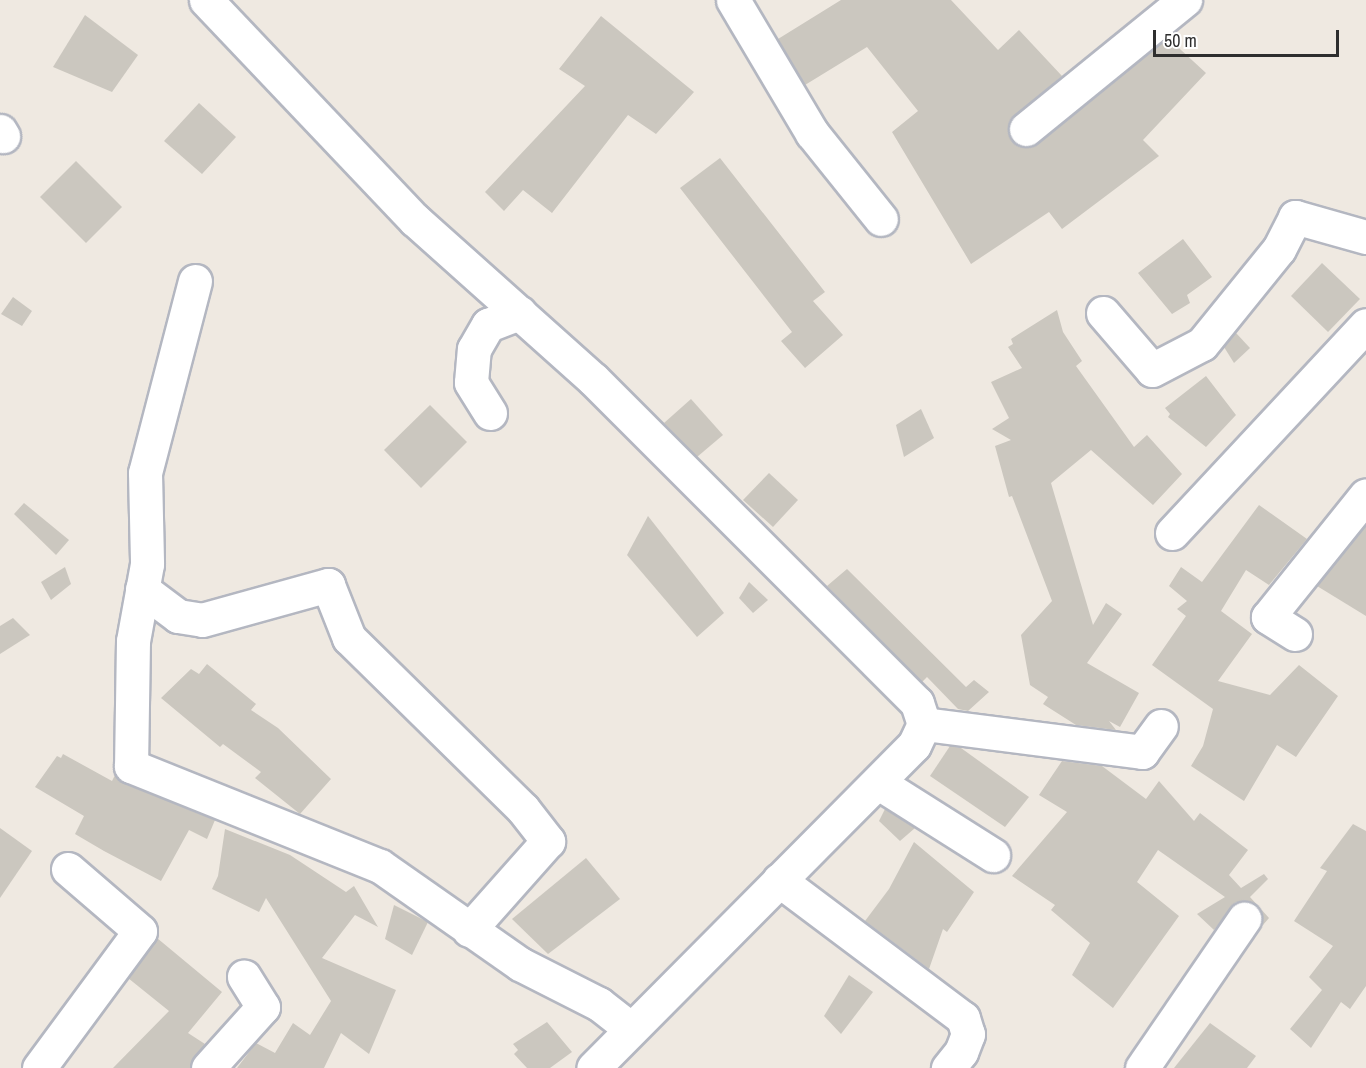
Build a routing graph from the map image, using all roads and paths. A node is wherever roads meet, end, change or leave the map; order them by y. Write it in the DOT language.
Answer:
graph roads {
  1 [pos="206,0"];
  2 [pos="733,0"];
  3 [pos="1185,0"];
  4 [pos="1026,129"];
  5 [pos="881,219"];
  6 [pos="1366,237"];
  7 [pos="195,281"];
  8 [pos="1103,313"];
  9 [pos="520,314"];
  10 [pos="1366,325"];
  11 [pos="490,413"];
  12 [pos="1366,495"];
  13 [pos="1172,533"];
  14 [pos="142,589"];
  15 [pos="1295,634"];
  16 [pos="924,724"];
  17 [pos="1161,726"];
  18 [pos="879,783"];
  19 [pos="993,855"];
  20 [pos="68,869"];
  21 [pos="779,880"];
  22 [pos="1244,919"];
  23 [pos="469,930"];
  24 [pos="244,977"];
  25 [pos="630,1028"];
  26 [pos="39,1068"];
  27 [pos="208,1068"];
  28 [pos="593,1068"];
  29 [pos="948,1068"];
  30 [pos="1142,1068"];
  1 -- 9 [label="street"];
  2 -- 5 [label="street"];
  3 -- 4 [label="street"];
  6 -- 8 [label="street"];
  7 -- 14 [label="street"];
  9 -- 11 [label="street"];
  9 -- 16 [label="street"];
  10 -- 13 [label="street"];
  12 -- 15 [label="street"];
  14 -- 23 [label="street"];
  14 -- 23 [label="street"];
  16 -- 17 [label="street"];
  16 -- 18 [label="street"];
  18 -- 19 [label="street"];
  18 -- 21 [label="street"];
  20 -- 26 [label="street"];
  21 -- 25 [label="street"];
  21 -- 29 [label="street"];
  22 -- 30 [label="street"];
  23 -- 25 [label="street"];
  24 -- 27 [label="street"];
  25 -- 28 [label="street"];
}
